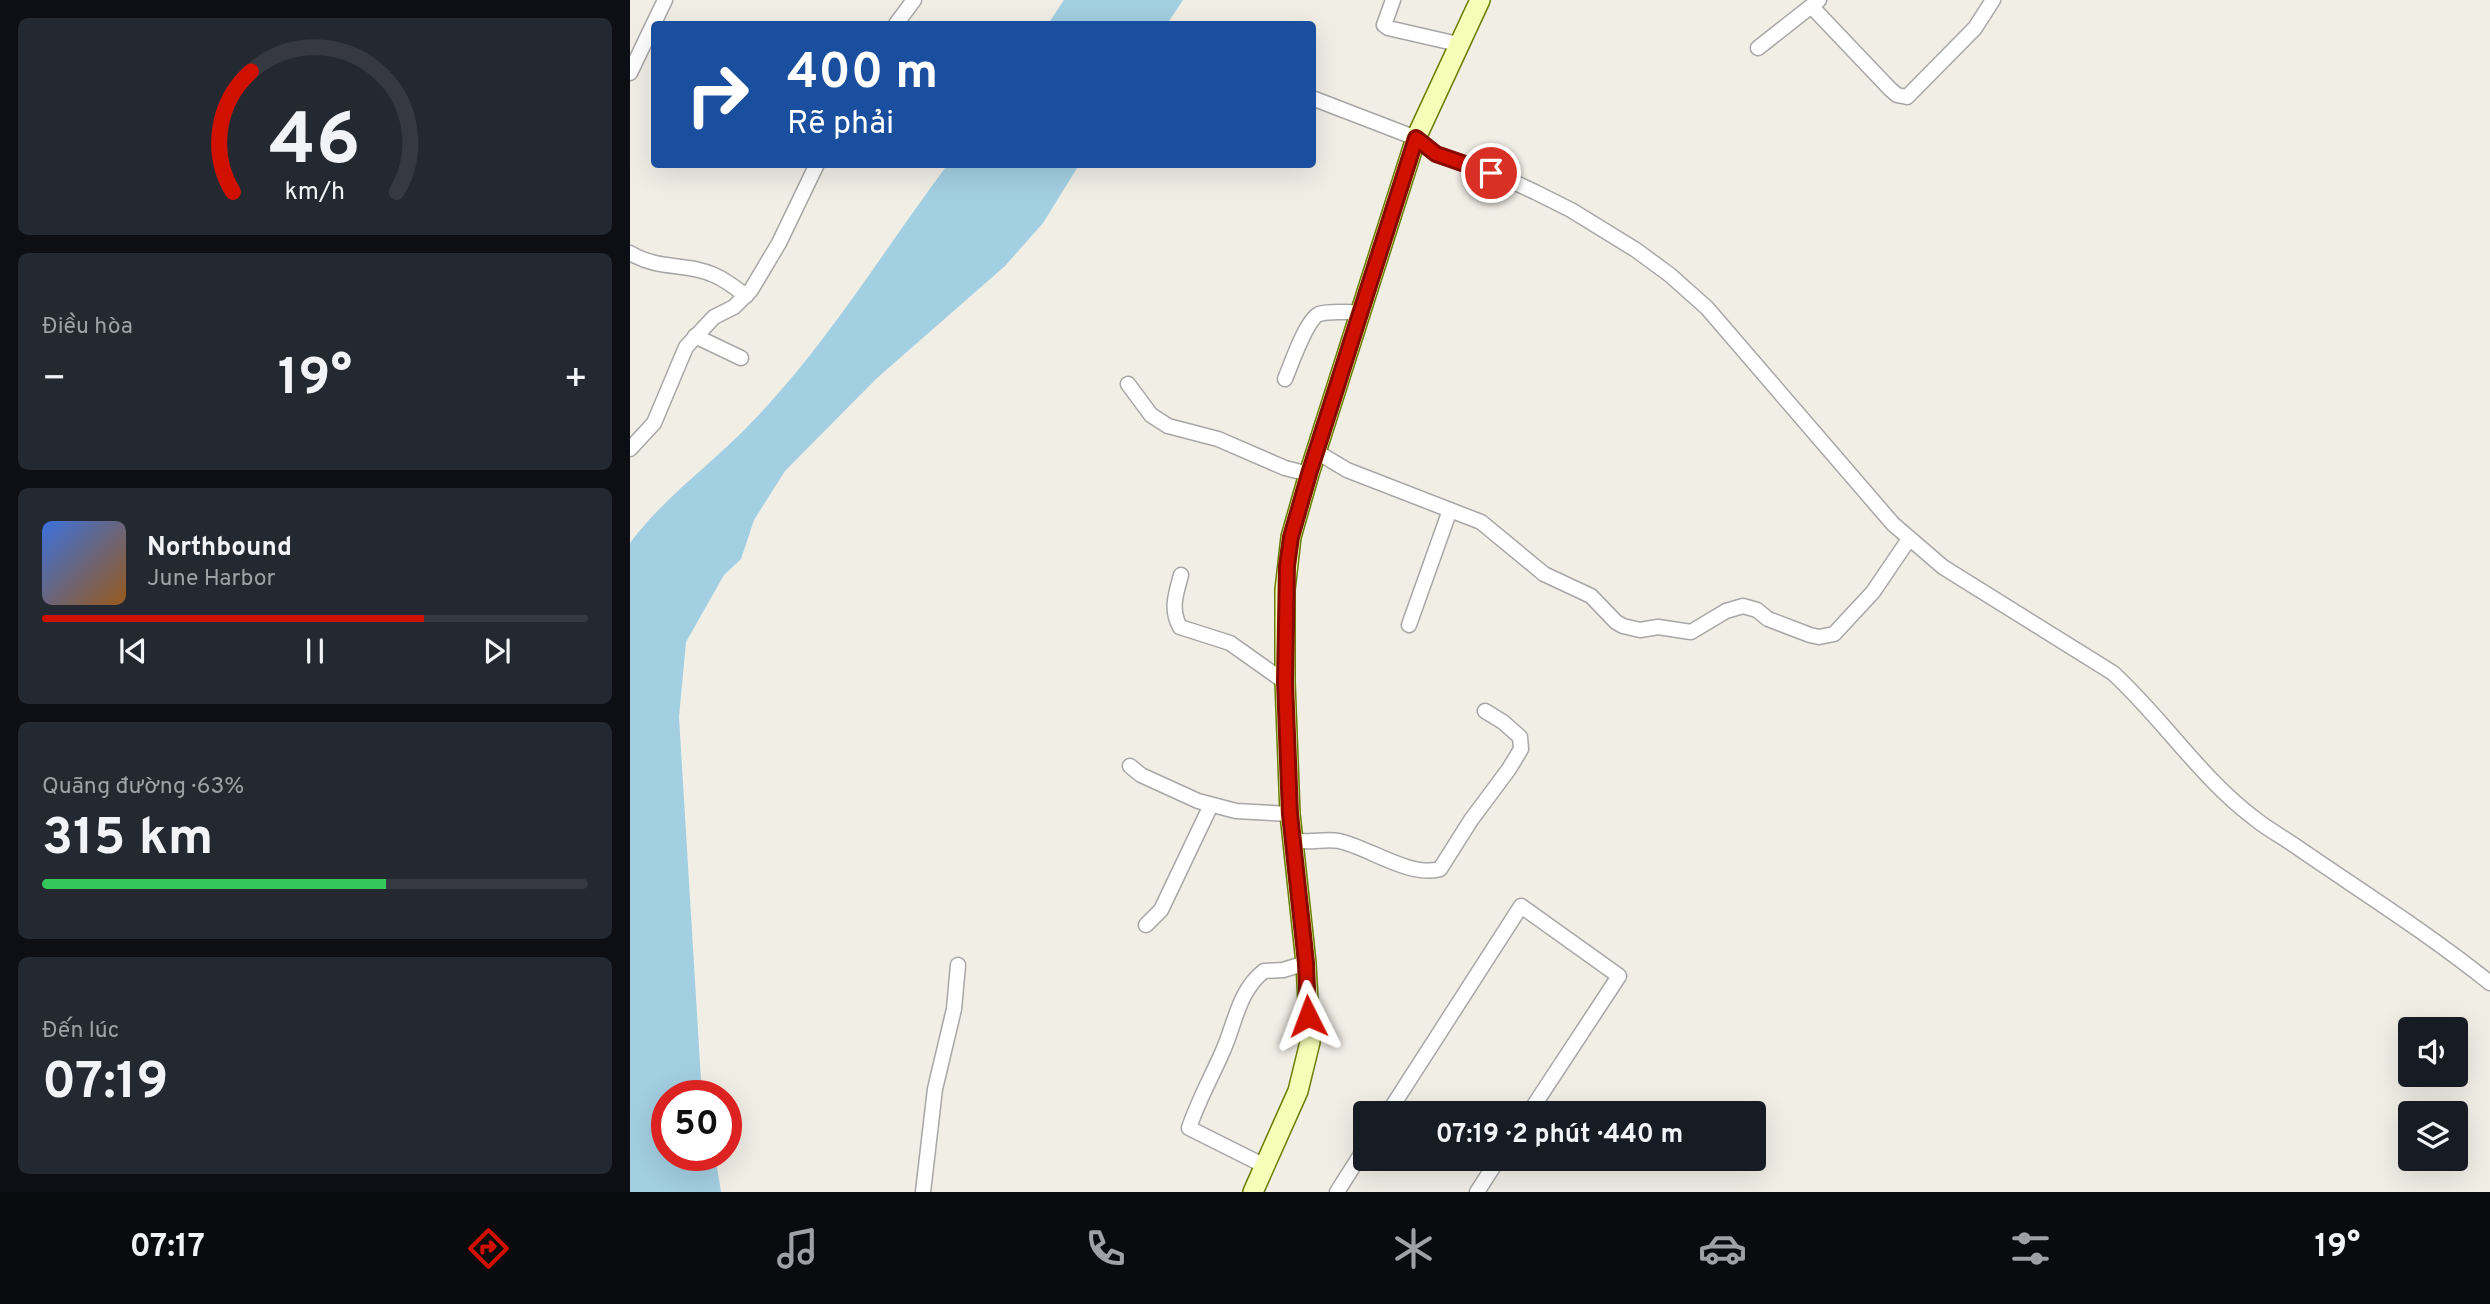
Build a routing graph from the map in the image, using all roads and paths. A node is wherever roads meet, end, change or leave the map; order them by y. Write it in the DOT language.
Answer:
graph roads {
  1 [pos="665,0"];
  2 [pos="914,0"];
  3 [pos="1393,0"];
  4 [pos="1480,0"];
  5 [pos="1993,0"];
  6 [pos="1815,4"];
  7 [pos="655,21"];
  8 [pos="899,21"];
  9 [pos="651,30"];
  10 [pos="1458,44"];
  11 [pos="1758,48"];
  12 [pos="630,74"];
  13 [pos="1316,100"];
  14 [pos="1416,138"];
  15 [pos="815,168"];
  16 [pos="630,253"];
  17 [pos="746,296"];
  18 [pos="1360,312"];
  19 [pos="695,336"];
  20 [pos="741,358"];
  21 [pos="1284,379"];
  22 [pos="1128,384"];
  23 [pos="630,449"];
  24 [pos="1317,452"];
  25 [pos="1309,474"];
  26 [pos="1450,510"];
  27 [pos="1909,539"];
  28 [pos="1181,575"];
  29 [pos="1409,625"];
  30 [pos="1285,682"];
  31 [pos="1485,711"];
  32 [pos="1130,766"];
  33 [pos="1211,805"];
  34 [pos="1290,814"];
  35 [pos="1294,840"];
  36 [pos="1146,925"];
  37 [pos="1306,963"];
  38 [pos="958,965"];
  39 [pos="2490,983"];
  40 [pos="1396,1101"];
  41 [pos="1537,1101"];
  42 [pos="1265,1166"];
  43 [pos="1353,1167"];
  44 [pos="1491,1171"];
  45 [pos="923,1192"];
  46 [pos="1253,1192"];
  47 [pos="1337,1192"];
  48 [pos="1477,1192"];
  1 -- 7 [label="street"];
  2 -- 8 [label="street"];
  3 -- 10 [label="street"];
  4 -- 10 [label="main road"];
  5 -- 6 [label="street"];
  6 -- 11 [label="street"];
  9 -- 12 [label="street"];
  10 -- 14 [label="main road"];
  13 -- 14 [label="street"];
  14 -- 18 [label="main road"];
  14 -- 27 [label="street"];
  15 -- 17 [label="street"];
  16 -- 17 [label="street"];
  17 -- 19 [label="street"];
  18 -- 21 [label="street"];
  18 -- 24 [label="main road"];
  19 -- 20 [label="street"];
  19 -- 23 [label="street"];
  22 -- 25 [label="street"];
  24 -- 25 [label="main road"];
  24 -- 26 [label="street"];
  25 -- 30 [label="main road"];
  26 -- 27 [label="street"];
  26 -- 29 [label="street"];
  27 -- 39 [label="street"];
  28 -- 30 [label="street"];
  30 -- 34 [label="main road"];
  31 -- 35 [label="street"];
  32 -- 33 [label="street"];
  33 -- 34 [label="street"];
  33 -- 36 [label="street"];
  34 -- 35 [label="main road"];
  35 -- 37 [label="main road"];
  37 -- 42 [label="main road"];
  37 -- 42 [label="street"];
  38 -- 45 [label="street"];
  40 -- 41 [label="street"];
  42 -- 46 [label="main road"];
  43 -- 47 [label="street"];
  44 -- 48 [label="street"];
}
